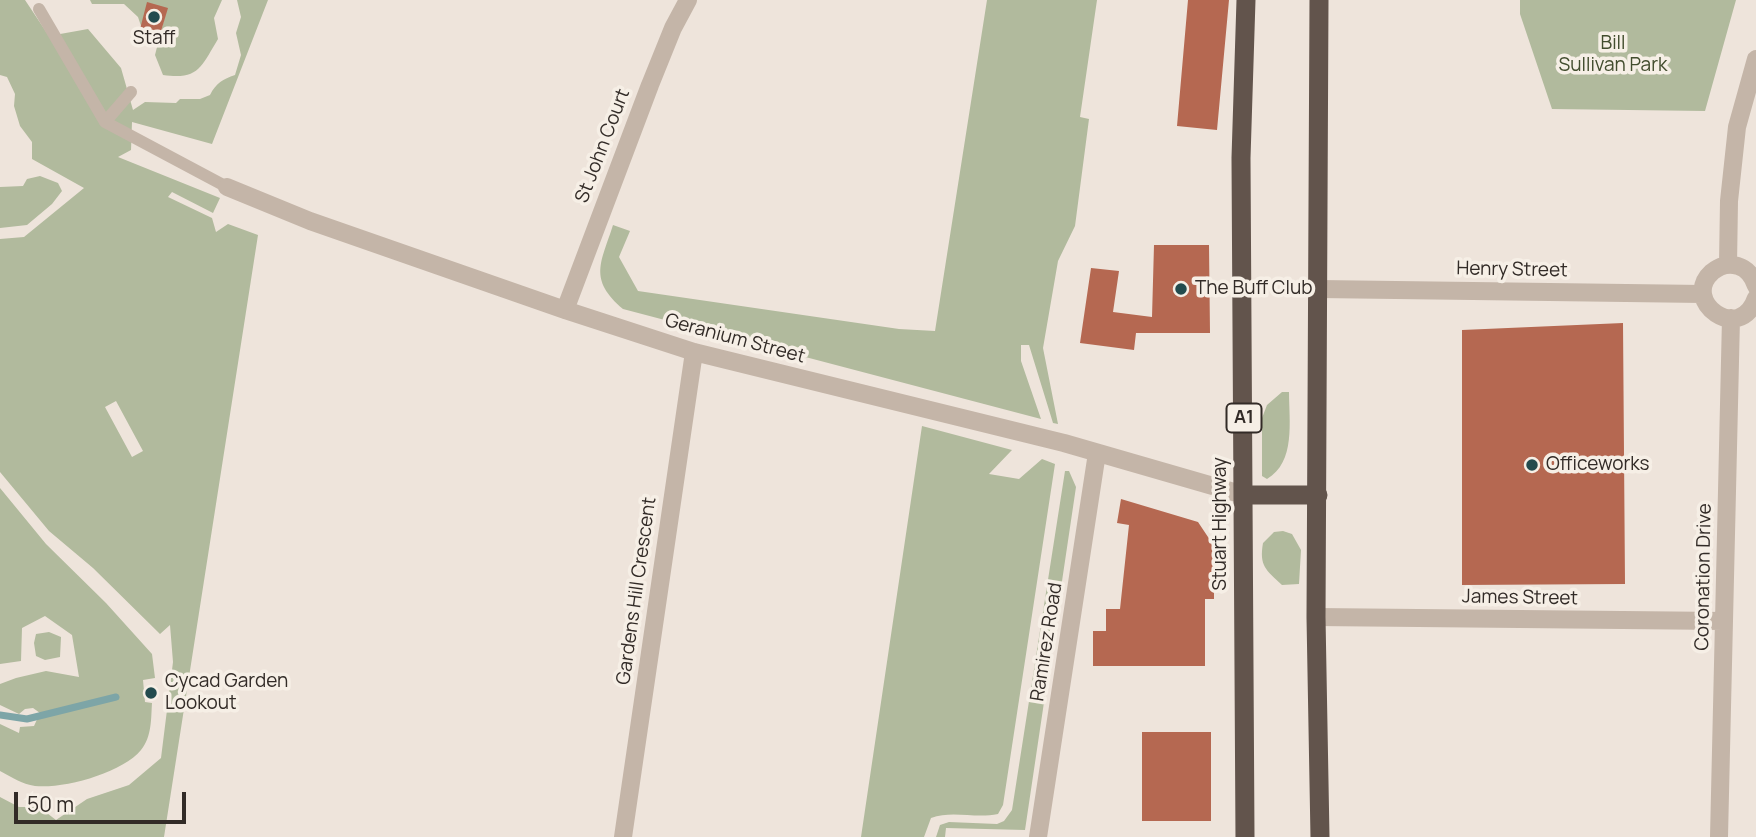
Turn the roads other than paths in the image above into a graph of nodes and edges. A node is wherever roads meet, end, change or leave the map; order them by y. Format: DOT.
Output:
graph roads {
  1 [pos="688,0"];
  2 [pos="1246,0"];
  3 [pos="1320,0"];
  4 [pos="39,9"];
  5 [pos="1756,59"];
  6 [pos="131,93"];
  7 [pos="106,122"];
  8 [pos="227,187"];
  9 [pos="1728,265"];
  10 [pos="1756,286"];
  11 [pos="1320,289"];
  12 [pos="1703,294"];
  13 [pos="1756,298"];
  14 [pos="565,310"];
  15 [pos="1731,318"];
  16 [pos="694,352"];
  17 [pos="1097,453"];
  18 [pos="1244,495"];
  19 [pos="1318,495"];
  20 [pos="1316,617"];
  21 [pos="1724,621"];
  22 [pos="623,837"];
  23 [pos="1038,837"];
  24 [pos="1245,837"];
  25 [pos="1320,837"];
  26 [pos="1720,837"];
  1 -- 14 [label="street, St John Court"];
  2 -- 18 [label="highway, Stuart Highway / A1"];
  3 -- 11 [label="highway"];
  4 -- 7 [label="lane"];
  5 -- 9 [label="street"];
  6 -- 7 [label="lane"];
  7 -- 8 [label="lane"];
  8 -- 14 [label="street, Geranium Street"];
  9 -- 10 [label="street"];
  9 -- 12 [label="street"];
  11 -- 12 [label="street, Henry Street"];
  11 -- 19 [label="highway"];
  12 -- 15 [label="street"];
  13 -- 15 [label="street"];
  14 -- 16 [label="street, Geranium Street"];
  15 -- 21 [label="street, Coronation Drive"];
  16 -- 17 [label="street, Geranium Street"];
  16 -- 22 [label="street, Gardens Hill Crescent"];
  17 -- 18 [label="street, Geranium Street"];
  17 -- 23 [label="street, Ramirez Road"];
  18 -- 19 [label="highway"];
  18 -- 24 [label="highway, Stuart Highway / A1"];
  19 -- 20 [label="highway"];
  20 -- 21 [label="street, James Street"];
  20 -- 25 [label="highway"];
  21 -- 26 [label="street, Coronation Drive"];
}
